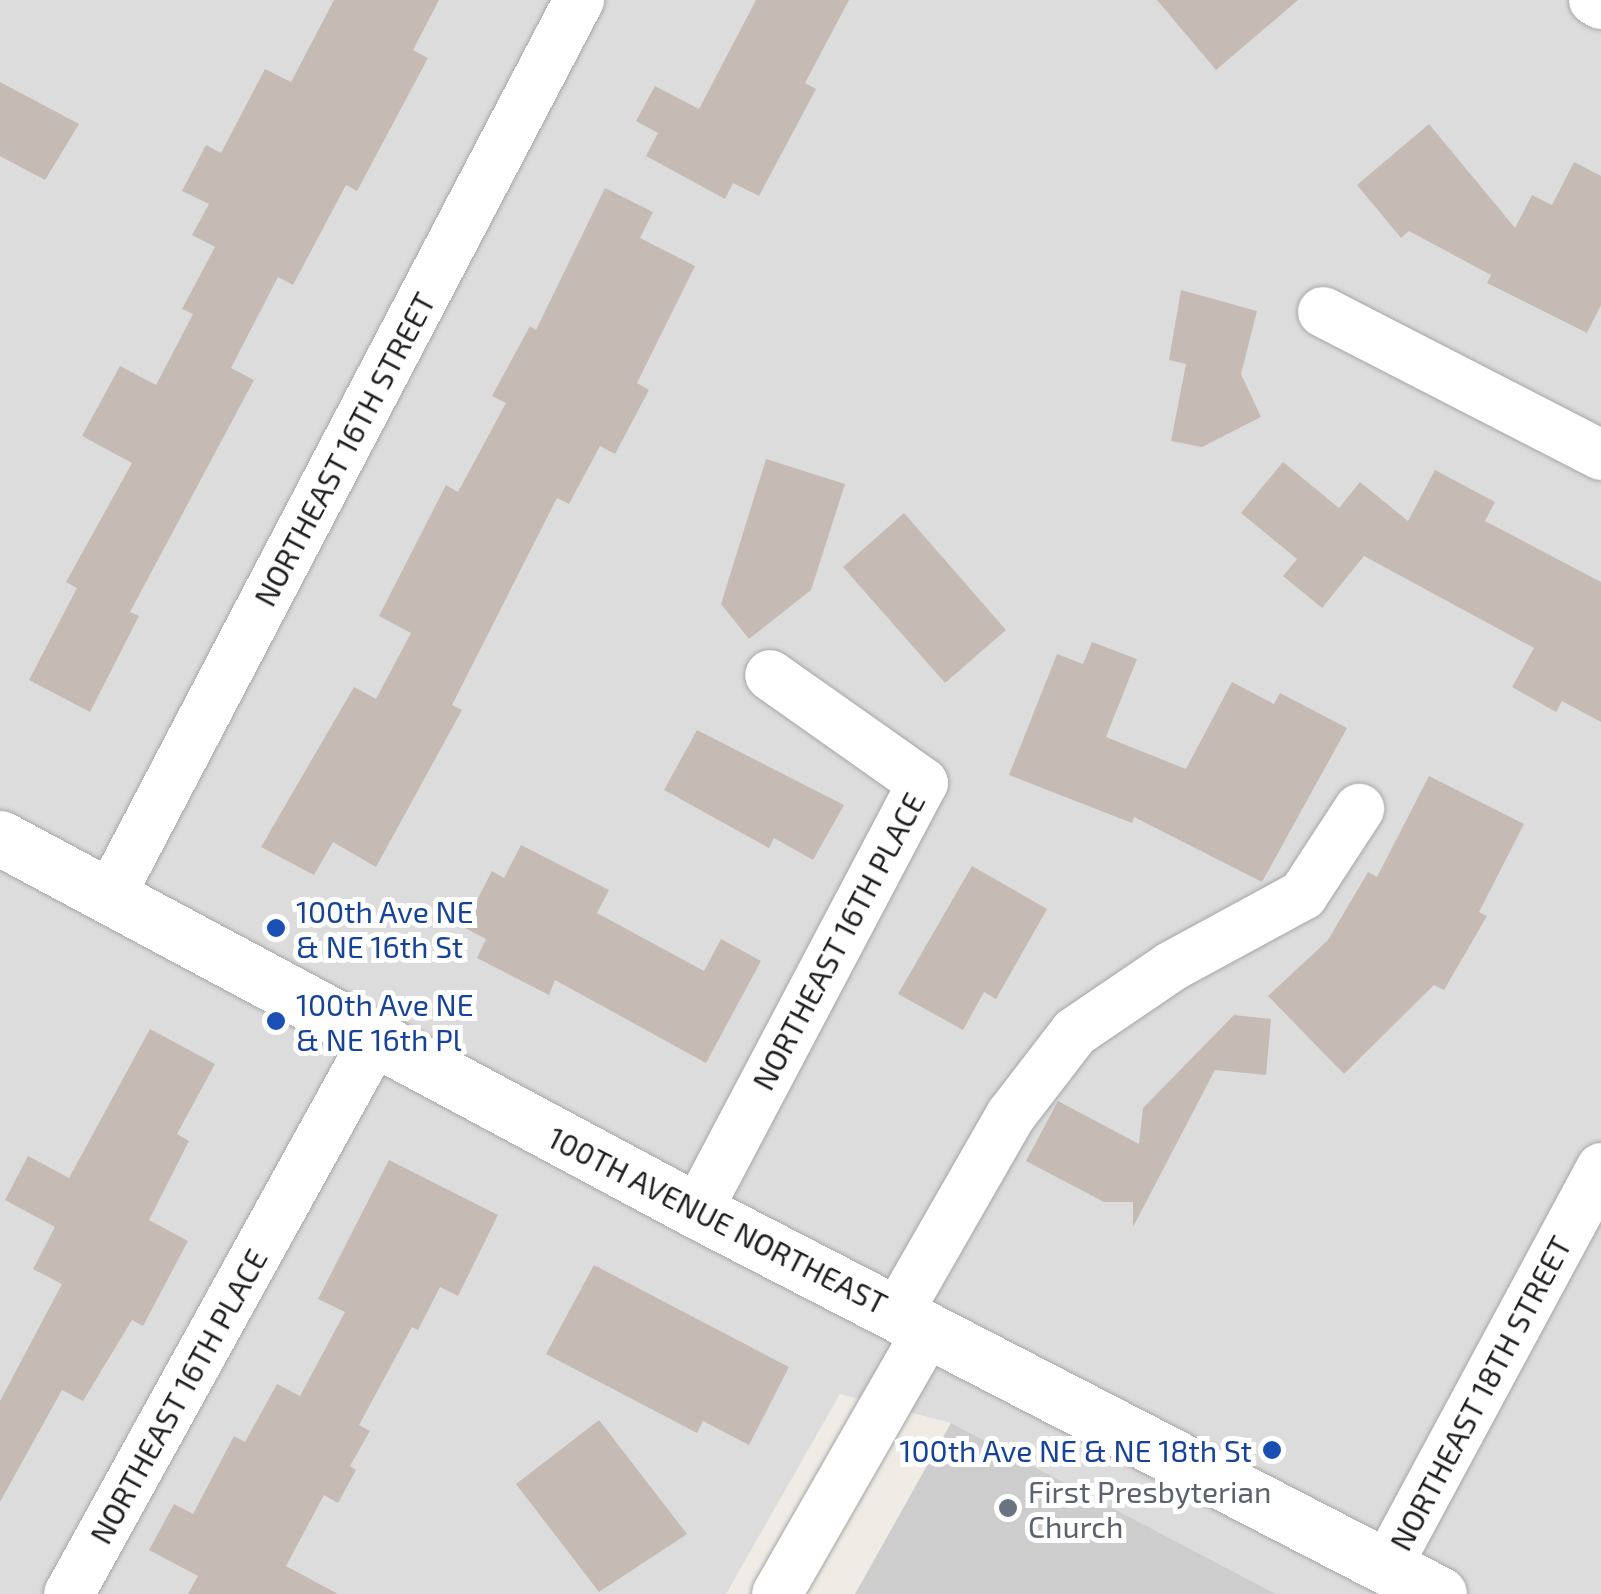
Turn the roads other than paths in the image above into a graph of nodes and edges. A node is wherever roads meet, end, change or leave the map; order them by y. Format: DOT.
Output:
graph roads {
  1 [pos="579,0"];
  2 [pos="1594,0"];
  3 [pos="1601,4"];
  4 [pos="1323,312"];
  5 [pos="1601,455"];
  6 [pos="770,675"];
  7 [pos="1359,809"];
  8 [pos="0,838"];
  9 [pos="109,898"];
  10 [pos="374,1041"];
  11 [pos="1601,1168"];
  12 [pos="696,1211"];
  13 [pos="914,1321"];
  14 [pos="1388,1566"];
  15 [pos="69,1594"];
  16 [pos="777,1594"];
  17 [pos="1439,1594"];
  1 -- 9 [label="street, NORTHEAST 16TH STREET"];
  2 -- 3 [label="street"];
  4 -- 5 [label="street"];
  6 -- 12 [label="street, NORTHEAST 16TH PLACE"];
  7 -- 13 [label="street"];
  8 -- 9 [label="street, 100TH AVENUE NORTHEAST"];
  9 -- 10 [label="street, 100TH AVENUE NORTHEAST"];
  10 -- 12 [label="street, 100TH AVENUE NORTHEAST"];
  10 -- 15 [label="street, NORTHEAST 16TH PLACE"];
  11 -- 14 [label="street, NORTHEAST 18TH STREET"];
  12 -- 13 [label="street, 100TH AVENUE NORTHEAST"];
  13 -- 14 [label="street, 100TH AVENUE NORTHEAST"];
  13 -- 16 [label="street"];
  14 -- 17 [label="street, 100TH AVENUE NORTHEAST"];
}
